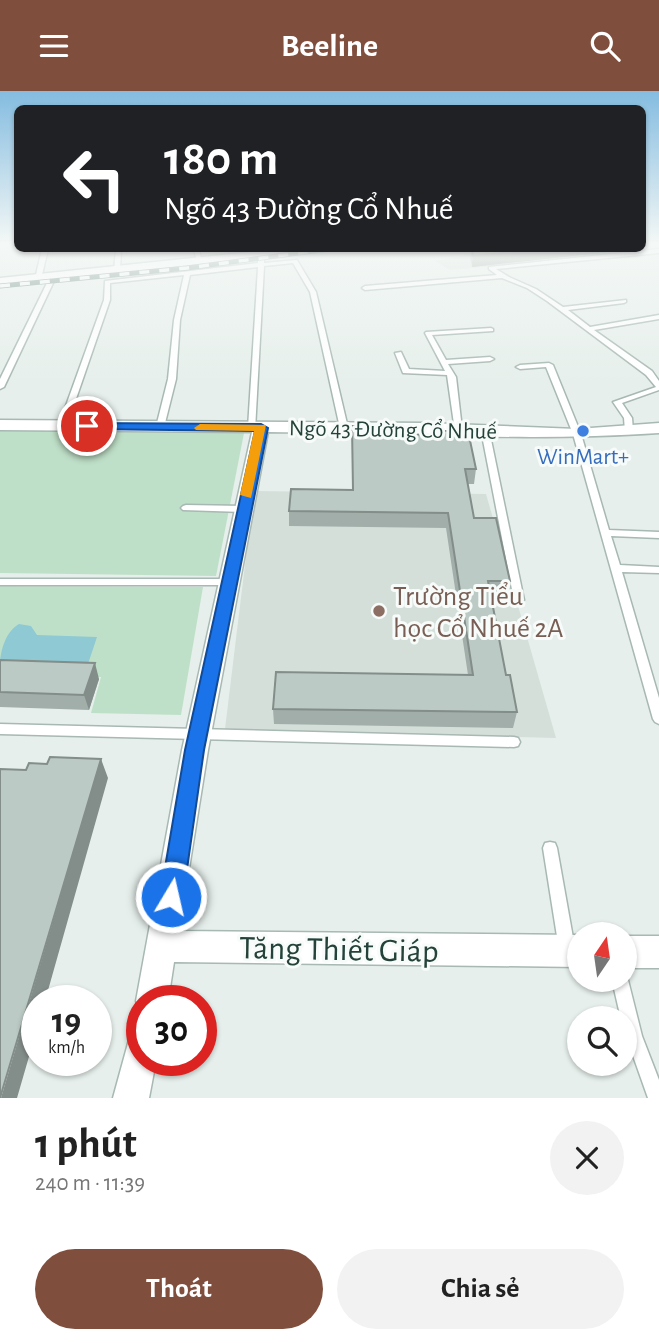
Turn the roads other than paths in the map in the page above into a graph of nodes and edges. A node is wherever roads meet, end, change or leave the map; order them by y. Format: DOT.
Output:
graph roads {
  1 [pos="47,290"];
  2 [pos="107,290"];
  3 [pos="184,290"];
  4 [pos="259,290"];
  5 [pos="312,290"];
  6 [pos="534,290"];
  7 [pos="624,301"];
  8 [pos="562,309"];
  9 [pos="659,317"];
  10 [pos="589,329"];
  11 [pos="491,330"];
  12 [pos="399,353"];
  13 [pos="490,359"];
  14 [pos="444,362"];
  15 [pos="520,367"];
  16 [pos="450,373"];
  17 [pos="0,387"];
  18 [pos="659,387"];
  19 [pos="0,425"];
  20 [pos="63,425"];
  21 [pos="160,427"];
  22 [pos="257,428"];
  23 [pos="344,428"];
  24 [pos="659,428"];
  25 [pos="458,429"];
  26 [pos="485,430"];
  27 [pos="629,431"];
  28 [pos="577,434"];
  29 [pos="186,508"];
  30 [pos="243,509"];
  31 [pos="605,533"];
  32 [pos="659,535"];
  33 [pos="615,568"];
  34 [pos="659,570"];
  35 [pos="0,582"];
  36 [pos="229,582"];
  37 [pos="519,600"];
  38 [pos="659,719"];
  39 [pos="0,729"];
  40 [pos="198,735"];
  41 [pos="514,742"];
  42 [pos="550,848"];
  43 [pos="567,923"];
  44 [pos="163,946"];
  45 [pos="567,950"];
  46 [pos="637,952"];
  47 [pos="659,953"];
  48 [pos="155,985"];
  49 [pos="623,992"];
  50 [pos="136,1076"];
  51 [pos="131,1098"];
  52 [pos="657,1098"];
  1 -- 17 [label="lane"];
  2 -- 20 [label="lane"];
  3 -- 21 [label="lane"];
  4 -- 22 [label="lane"];
  5 -- 23 [label="lane"];
  6 -- 8 [label="lane"];
  7 -- 8 [label="lane"];
  8 -- 10 [label="lane"];
  9 -- 10 [label="lane"];
  10 -- 18 [label="lane"];
  11 -- 14 [label="lane"];
  12 -- 16 [label="lane"];
  13 -- 14 [label="lane"];
  14 -- 16 [label="lane"];
  15 -- 28 [label="lane"];
  16 -- 25 [label="lane"];
  18 -- 27 [label="lane"];
  19 -- 20 [label="street, Ngõ 43 Đường Cổ Nhuế"];
  20 -- 21 [label="street, Ngõ 43 Đường Cổ Nhuế"];
  21 -- 22 [label="street, Ngõ 43 Đường Cổ Nhuế"];
  22 -- 23 [label="street, Ngõ 43 Đường Cổ Nhuế"];
  22 -- 30 [label="street"];
  23 -- 25 [label="street, Ngõ 43 Đường Cổ Nhuế"];
  24 -- 27 [label="street, Ngõ 43 Đường Cổ Nhuế"];
  25 -- 26 [label="street, Ngõ 43 Đường Cổ Nhuế"];
  26 -- 28 [label="street, Ngõ 43 Đường Cổ Nhuế"];
  26 -- 37 [label="lane"];
  27 -- 28 [label="street, Ngõ 43 Đường Cổ Nhuế"];
  28 -- 31 [label="lane"];
  29 -- 30 [label="lane"];
  30 -- 36 [label="street"];
  31 -- 32 [label="lane"];
  31 -- 33 [label="lane"];
  33 -- 34 [label="lane"];
  33 -- 38 [label="lane"];
  35 -- 36 [label="lane"];
  36 -- 40 [label="street"];
  39 -- 40 [label="lane"];
  40 -- 41 [label="lane"];
  40 -- 44 [label="street"];
  42 -- 43 [label="lane"];
  44 -- 45 [label="street, Tăng Thiết Giáp"];
  44 -- 48 [label="street"];
  46 -- 47 [label="street"];
  49 -- 52 [label="lane"];
  50 -- 51 [label="street"];
}
